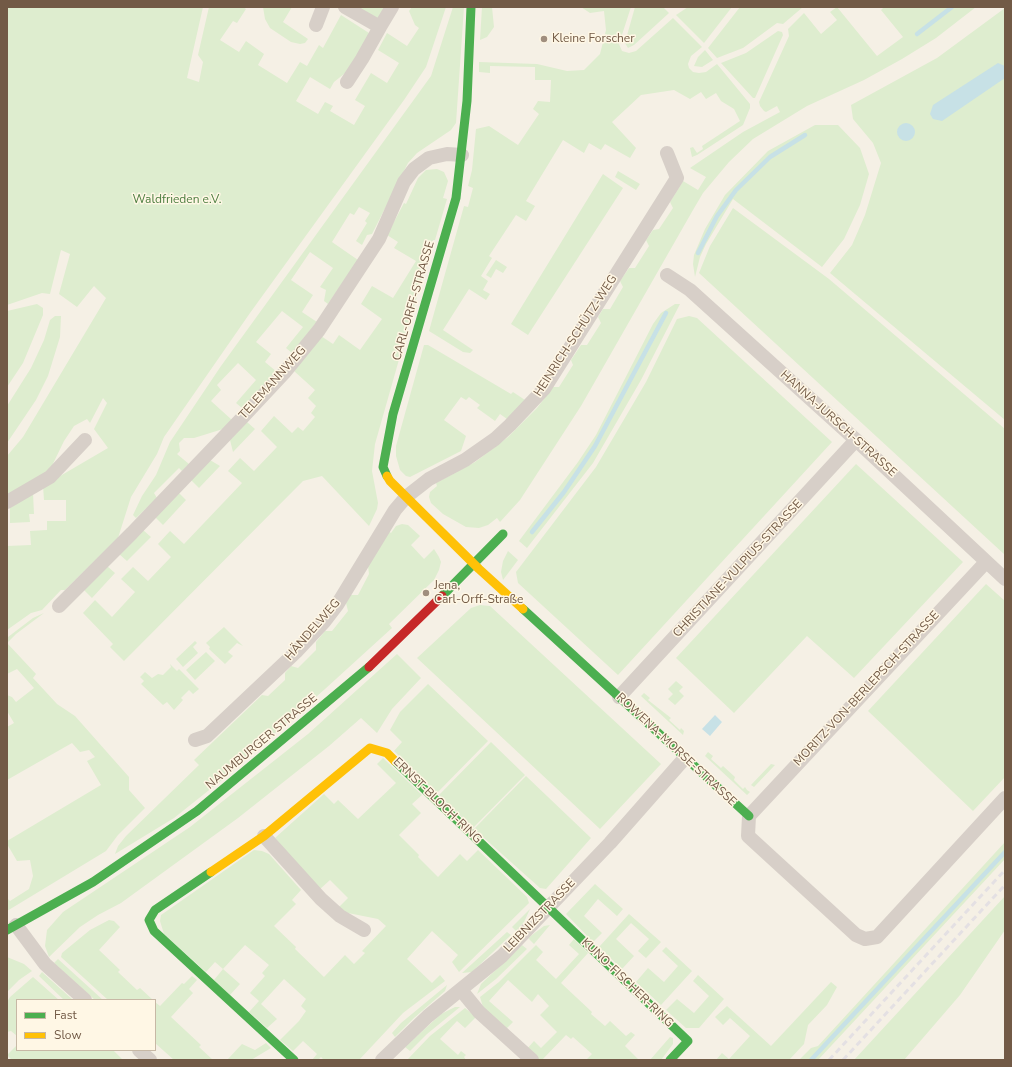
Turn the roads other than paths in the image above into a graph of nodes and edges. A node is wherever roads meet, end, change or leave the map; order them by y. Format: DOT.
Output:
graph roads {
  1 [pos="323,7"];
  2 [pos="345,7"];
  3 [pos="392,7"];
  4 [pos="471,7"];
  5 [pos="316,24"];
  6 [pos="380,27"];
  7 [pos="347,82"];
  8 [pos="667,153"];
  9 [pos="462,156"];
  10 [pos="667,276"];
  11 [pos="85,440"];
  12 [pos="856,440"];
  13 [pos="406,497"];
  14 [pos="7,502"];
  15 [pos="503,534"];
  16 [pos="986,562"];
  17 [pos="474,565"];
  18 [pos="1005,579"];
  19 [pos="58,606"];
  20 [pos="619,697"];
  21 [pos="195,740"];
  22 [pos="684,759"];
  23 [pos="1005,798"];
  24 [pos="748,816"];
  25 [pos="264,836"];
  26 [pos="548,907"];
  27 [pos="12,928"];
  28 [pos="364,930"];
  29 [pos="461,990"];
  30 [pos="84,999"];
  31 [pos="140,1051"];
  32 [pos="150,1060"];
  33 [pos="294,1060"];
  34 [pos="382,1060"];
  35 [pos="532,1060"];
  36 [pos="670,1060"];
  1 -- 5 [label="street"];
  2 -- 6 [label="street"];
  3 -- 6 [label="street"];
  4 -- 9 [label="street, CARL-ORFF-STRASSE"];
  6 -- 7 [label="street"];
  8 -- 13 [label="street, HEINRICH-SCHÜTZ-WEG"];
  9 -- 13 [label="street, CARL-ORFF-STRASSE"];
  9 -- 19 [label="street, TELEMANNWEG"];
  10 -- 12 [label="street, HANNA-JURSCH-STRASSE"];
  11 -- 14 [label="street"];
  12 -- 16 [label="street, HANNA-JURSCH-STRASSE"];
  12 -- 20 [label="street, CHRISTIANE-VULPIUS-STRASSE"];
  13 -- 17 [label="street, CARL-ORFF-STRASSE"];
  13 -- 21 [label="street, HÄNDELWEG"];
  15 -- 17 [label="street, NAUMBURGER STRASSE"];
  16 -- 18 [label="street, HANNA-JURSCH-STRASSE"];
  16 -- 24 [label="street, MORITZ-VON-BERLEPSCH-STRASSE"];
  17 -- 20 [label="street, ROWENA-MORSE-STRASSE"];
  17 -- 27 [label="street, NAUMBURGER STRASSE"];
  20 -- 22 [label="street, ROWENA-MORSE-STRASSE"];
  22 -- 24 [label="street, ROWENA-MORSE-STRASSE"];
  22 -- 26 [label="street, LEIBNIZSTRASSE"];
  23 -- 24 [label="street"];
  25 -- 26 [label="street, ERNST-BLOCH-RING"];
  25 -- 28 [label="street"];
  25 -- 33 [label="street, ERNST-BLOCH-RING"];
  26 -- 29 [label="street, LEIBNIZSTRASSE"];
  26 -- 36 [label="street, KUNO-FISCHER-RING"];
  27 -- 30 [label="street"];
  29 -- 34 [label="street, LEIBNIZSTRASSE"];
  29 -- 35 [label="street"];
  31 -- 32 [label="street"];
}
